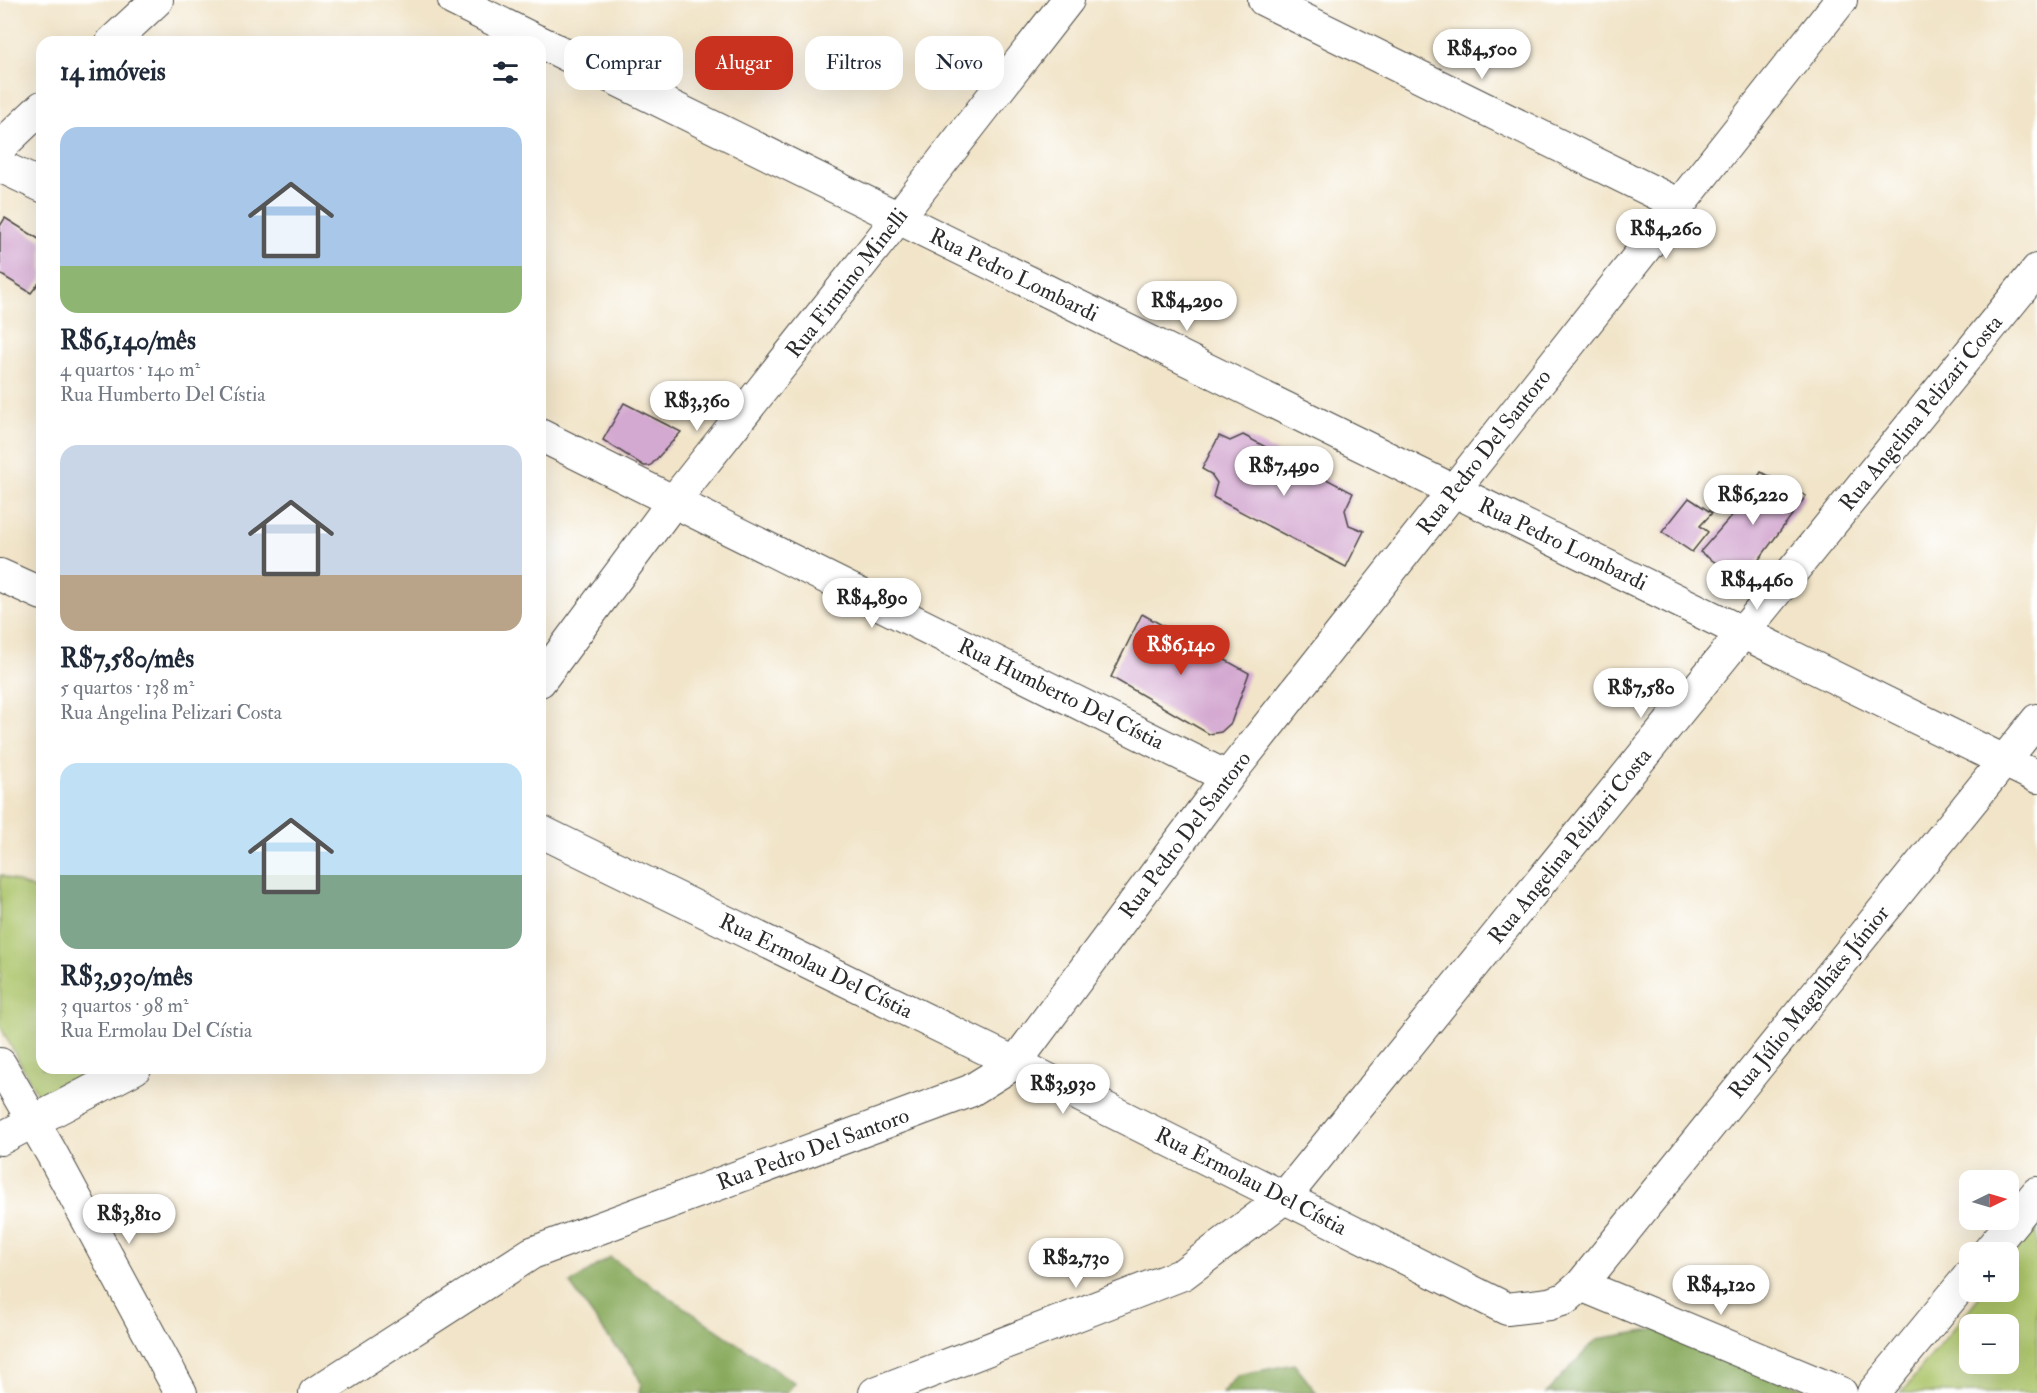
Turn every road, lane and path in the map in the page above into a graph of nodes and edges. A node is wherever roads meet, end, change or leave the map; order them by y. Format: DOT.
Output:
graph roads {
  1 [pos="157,0"];
  2 [pos="454,0"];
  3 [pos="1068,0"];
  4 [pos="1264,0"];
  5 [pos="1841,0"];
  6 [pos="118,36"];
  7 [pos="528,36"];
  8 [pos="546,45"];
  9 [pos="36,113"];
  10 [pos="0,147"];
  11 [pos="0,166"];
  12 [pos="36,183"];
  13 [pos="1678,204"];
  14 [pos="898,218"];
  15 [pos="2037,270"];
  16 [pos="546,438"];
  17 [pos="1454,490"];
  18 [pos="673,502"];
  19 [pos="0,574"];
  20 [pos="36,591"];
  21 [pos="1744,632"];
  22 [pos="546,673"];
  23 [pos="2037,720"];
  24 [pos="2004,760"];
  25 [pos="1227,777"];
  26 [pos="2037,777"];
  27 [pos="546,834"];
  28 [pos="1016,1063"];
  29 [pos="0,1064"];
  30 [pos="123,1074"];
  31 [pos="33,1120"];
  32 [pos="0,1139"];
  33 [pos="2037,1192"];
  34 [pos="1284,1198"];
  35 [pos="1996,1242"];
  36 [pos="1581,1284"];
  37 [pos="1959,1288"];
  38 [pos="182,1393"];
  39 [pos="315,1393"];
  40 [pos="875,1393"];
  41 [pos="1841,1393"];
  42 [pos="1873,1393"];
  1 -- 6 [label="street"];
  2 -- 7 [label="street, Rua Pedro Lombardi"];
  3 -- 14 [label="street, Rua Firmino Minelli"];
  4 -- 13 [label="street"];
  5 -- 13 [label="street, Rua Pedro Del Santoro"];
  8 -- 14 [label="street, Rua Pedro Lombardi"];
  9 -- 10 [label="street"];
  11 -- 12 [label="street"];
  13 -- 17 [label="street, Rua Pedro Del Santoro"];
  14 -- 17 [label="street, Rua Pedro Lombardi"];
  14 -- 18 [label="street, Rua Firmino Minelli"];
  15 -- 21 [label="street, Rua Angelina Pelizari Costa"];
  16 -- 18 [label="street, Rua Humberto Del Cístia"];
  17 -- 21 [label="street, Rua Pedro Lombardi"];
  17 -- 25 [label="street, Rua Pedro Del Santoro"];
  18 -- 22 [label="street, Rua Firmino Minelli"];
  18 -- 25 [label="street, Rua Humberto Del Cístia"];
  19 -- 20 [label="street"];
  21 -- 24 [label="street, Rua Pedro Lombardi"];
  21 -- 34 [label="street, Rua Angelina Pelizari Costa"];
  23 -- 24 [label="street, Rua Júlio Magalhães Júnior"];
  24 -- 26 [label="street, Rua Pedro Lombardi"];
  24 -- 36 [label="street, Rua Júlio Magalhães Júnior"];
  25 -- 28 [label="street, Rua Pedro Del Santoro"];
  27 -- 28 [label="street, Rua Ermolau Del Cístia"];
  28 -- 34 [label="street, Rua Ermolau Del Cístia"];
  28 -- 39 [label="street, Rua Pedro Del Santoro"];
  29 -- 31 [label="street"];
  30 -- 31 [label="street"];
  31 -- 32 [label="street"];
  31 -- 38 [label="street"];
  33 -- 35 [label="street"];
  34 -- 36 [label="street, Rua Ermolau Del Cístia"];
  34 -- 40 [label="street, Rua Angelina Pelizari Costa"];
  36 -- 41 [label="street"];
  37 -- 42 [label="street"];
}
